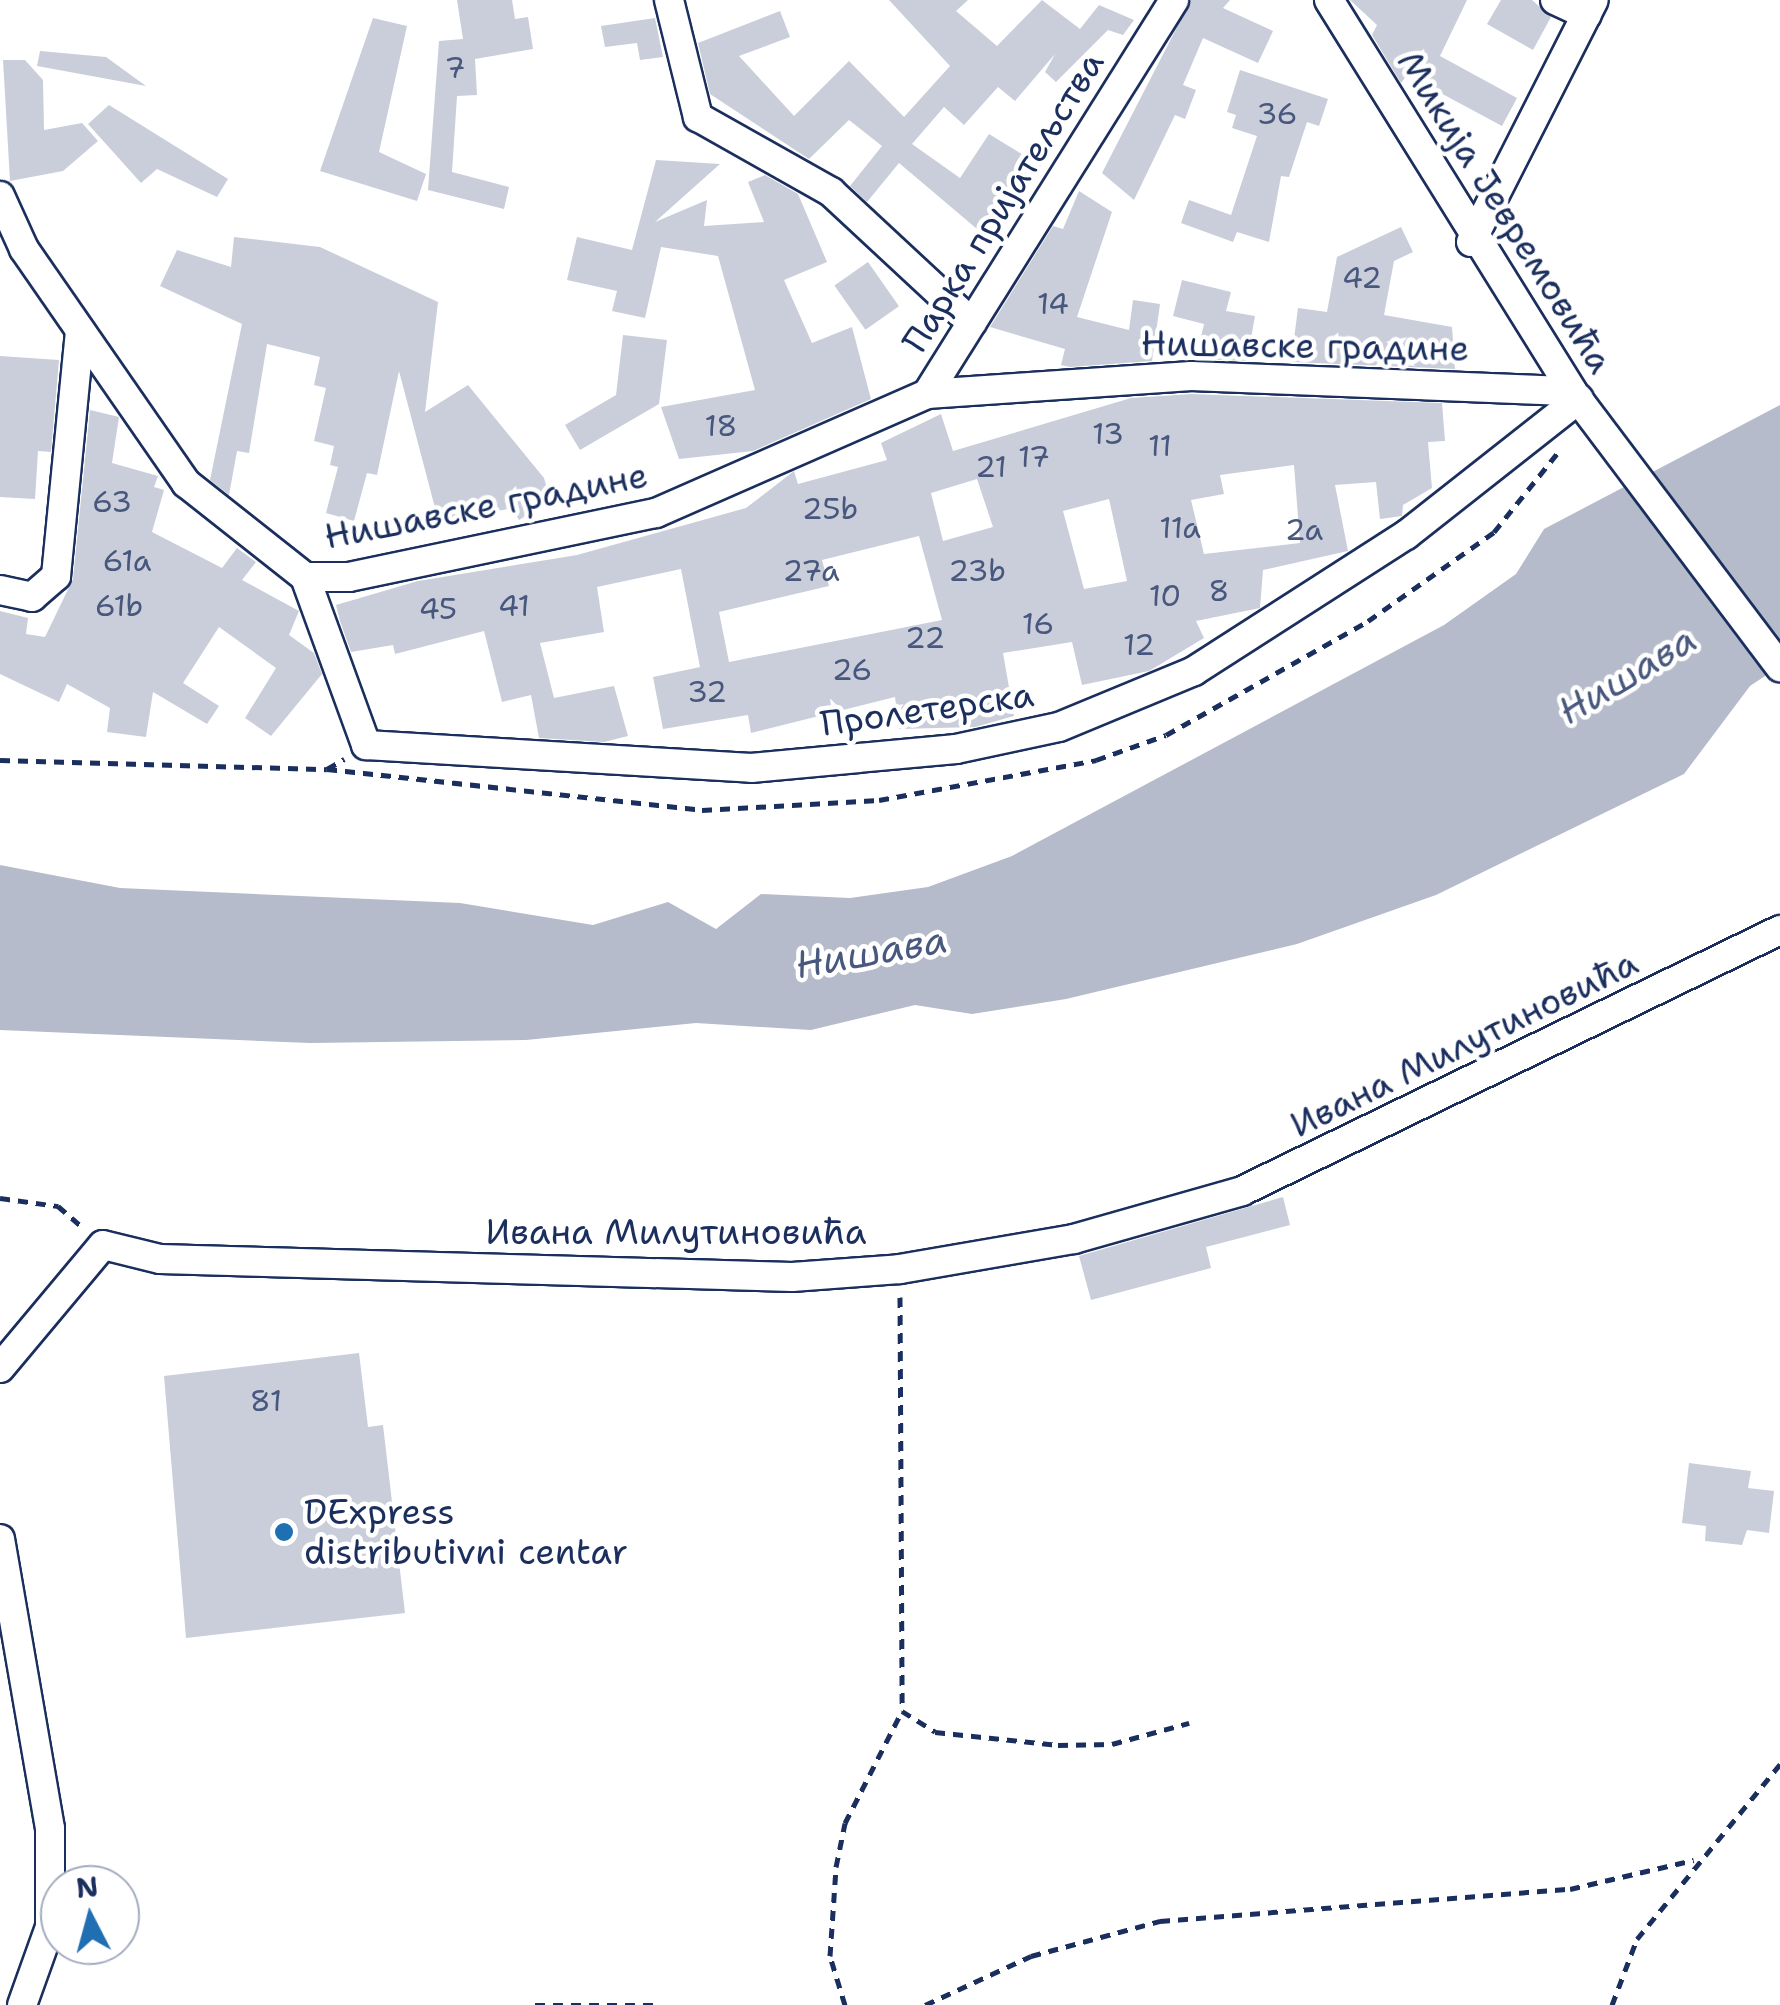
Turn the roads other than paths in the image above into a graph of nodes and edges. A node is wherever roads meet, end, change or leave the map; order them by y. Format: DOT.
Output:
graph roads {
  1 [pos="669,0"];
  2 [pos="1174,0"];
  3 [pos="1328,0"];
  4 [pos="1555,0"];
  5 [pos="1591,8"];
  6 [pos="0,196"];
  7 [pos="1472,242"];
  8 [pos="972,323"];
  9 [pos="80,333"];
  10 [pos="927,394"];
  11 [pos="1575,395"];
  12 [pos="305,577"];
  13 [pos="0,590"];
  14 [pos="1780,667"];
  15 [pos="1780,930"];
  16 [pos="0,1368"];
  17 [pos="0,1540"];
  18 [pos="22,2005"];
  1 -- 8 [label="street"];
  2 -- 8 [label="street, Парка пријатељства"];
  3 -- 7 [label="street, Микија Јевремовића"];
  4 -- 5 [label="street"];
  5 -- 7 [label="street"];
  6 -- 9 [label="street, Нишавске градине"];
  7 -- 11 [label="street, Микија Јевремовића"];
  8 -- 10 [label="street, Парка пријатељства"];
  9 -- 12 [label="street, Нишавске градине"];
  9 -- 13 [label="street"];
  10 -- 11 [label="street, Нишавске градине"];
  10 -- 12 [label="street, Нишавске градине"];
  11 -- 12 [label="street, Пролетерска"];
  11 -- 14 [label="street, Микија Јевремовића"];
  15 -- 16 [label="street, Ивана Милутиновића"];
  17 -- 18 [label="street"];
}
